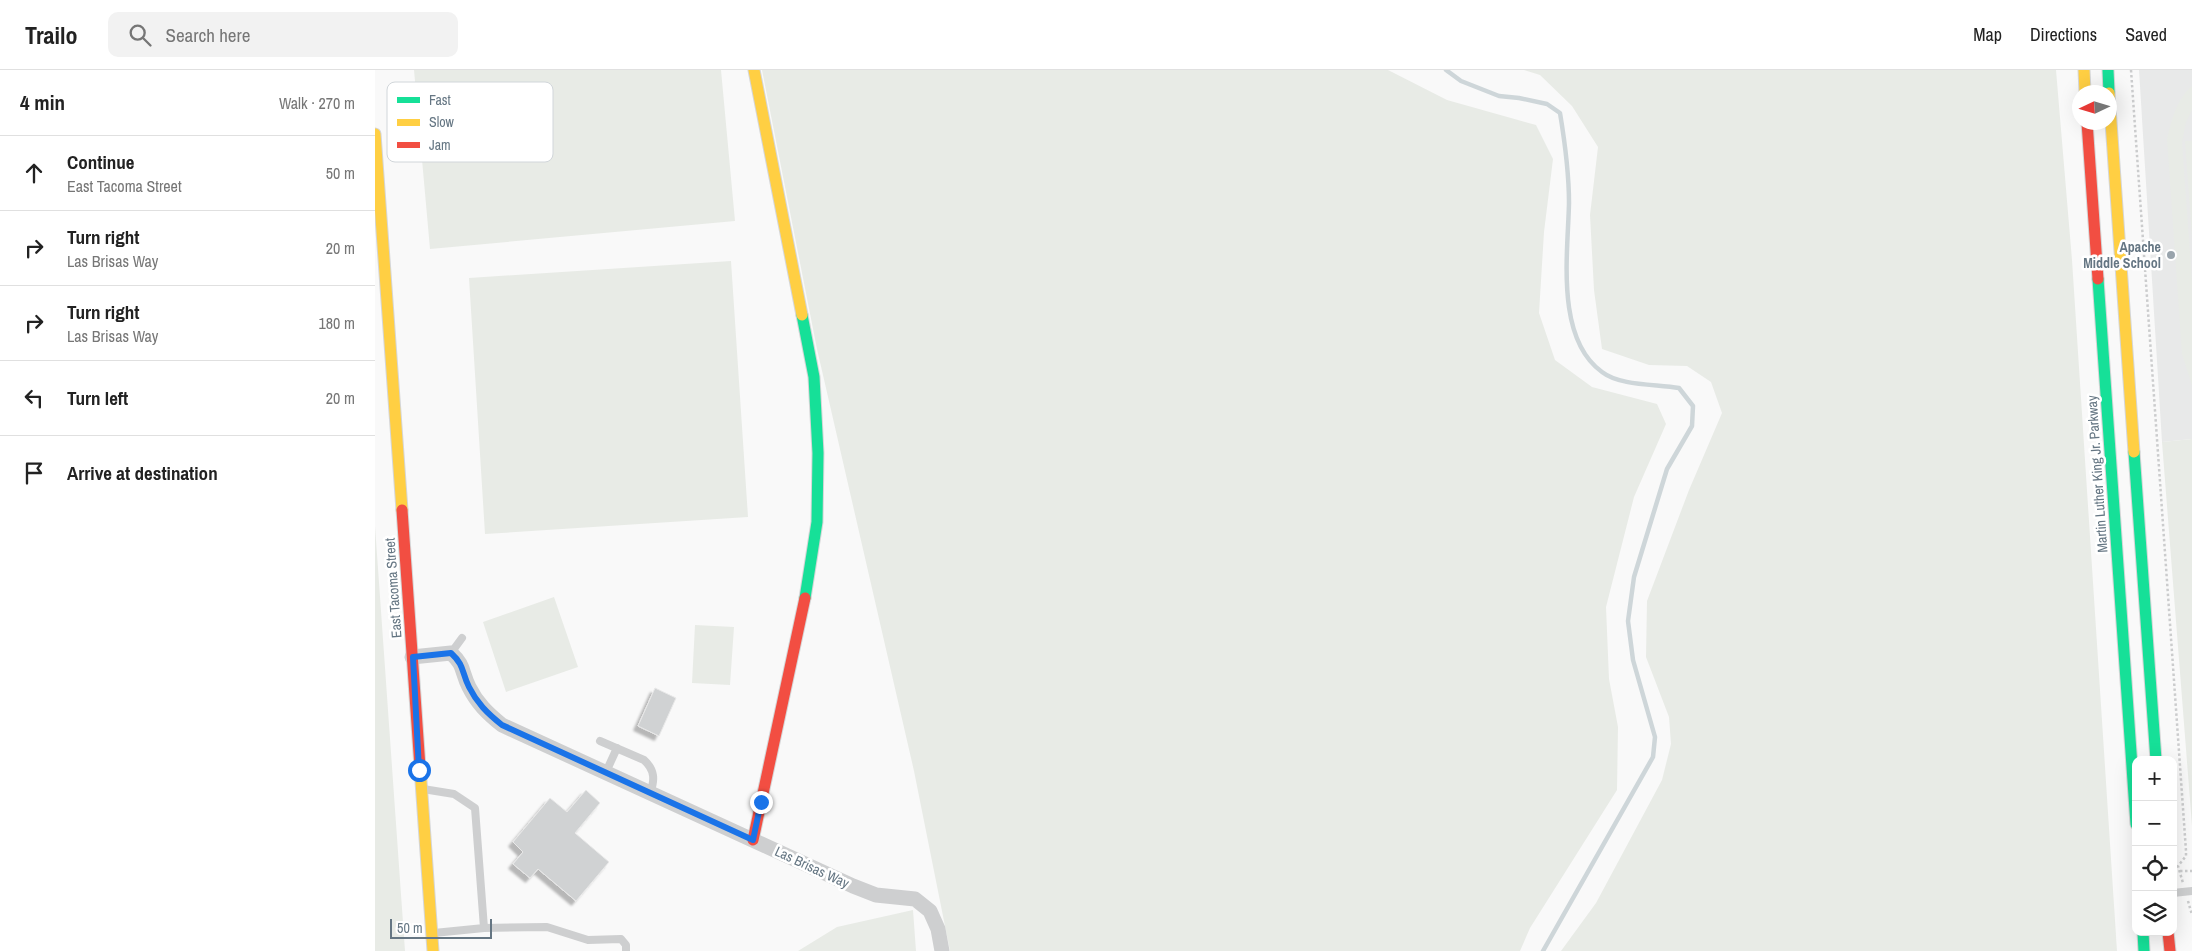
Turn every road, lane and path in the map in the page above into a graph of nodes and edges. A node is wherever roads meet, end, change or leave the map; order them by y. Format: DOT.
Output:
graph roads {
  1 [pos="754,70"];
  2 [pos="2084,70"];
  3 [pos="2108,70"];
  4 [pos="2131,70"];
  5 [pos="2085,85"];
  6 [pos="2109,85"];
  7 [pos="2088,130"];
  8 [pos="2112,130"];
  9 [pos="375,134"];
  10 [pos="461,638"];
  11 [pos="451,653"];
  12 [pos="413,657"];
  13 [pos="600,741"];
  14 [pos="617,748"];
  15 [pos="2156,756"];
  16 [pos="606,772"];
  17 [pos="421,788"];
  18 [pos="650,793"];
  19 [pos="2134,801"];
  20 [pos="753,840"];
  21 [pos="2178,866"];
  22 [pos="2180,871"];
  23 [pos="2192,871"];
  24 [pos="2192,891"];
  25 [pos="2177,893"];
  26 [pos="484,928"];
  27 [pos="431,933"];
  28 [pos="2143,936"];
  29 [pos="2168,936"];
  30 [pos="433,951"];
  31 [pos="626,951"];
  32 [pos="942,951"];
  33 [pos="2145,951"];
  34 [pos="2170,951"];
  1 -- 20 [label="street"];
  2 -- 5 [label="street"];
  3 -- 6 [label="street"];
  4 -- 21 [label="path"];
  7 -- 19 [label="street, Martin Luther King Jr. Parkway"];
  8 -- 15 [label="street"];
  9 -- 12 [label="street, East Tacoma Street"];
  10 -- 11 [label="lane"];
  11 -- 12 [label="street"];
  11 -- 16 [label="street, Las Brisas Way"];
  12 -- 17 [label="street, East Tacoma Street"];
  13 -- 14 [label="lane"];
  14 -- 16 [label="lane"];
  14 -- 18 [label="lane"];
  16 -- 18 [label="street, Las Brisas Way"];
  17 -- 26 [label="lane"];
  17 -- 27 [label="street, East Tacoma Street"];
  18 -- 20 [label="street, Las Brisas Way"];
  20 -- 32 [label="street, Las Brisas Way"];
  22 -- 23 [label="path"];
  24 -- 25 [label="lane"];
  26 -- 27 [label="lane"];
  26 -- 31 [label="lane"];
  27 -- 30 [label="street, East Tacoma Street"];
  28 -- 33 [label="street"];
  29 -- 34 [label="street"];
}
